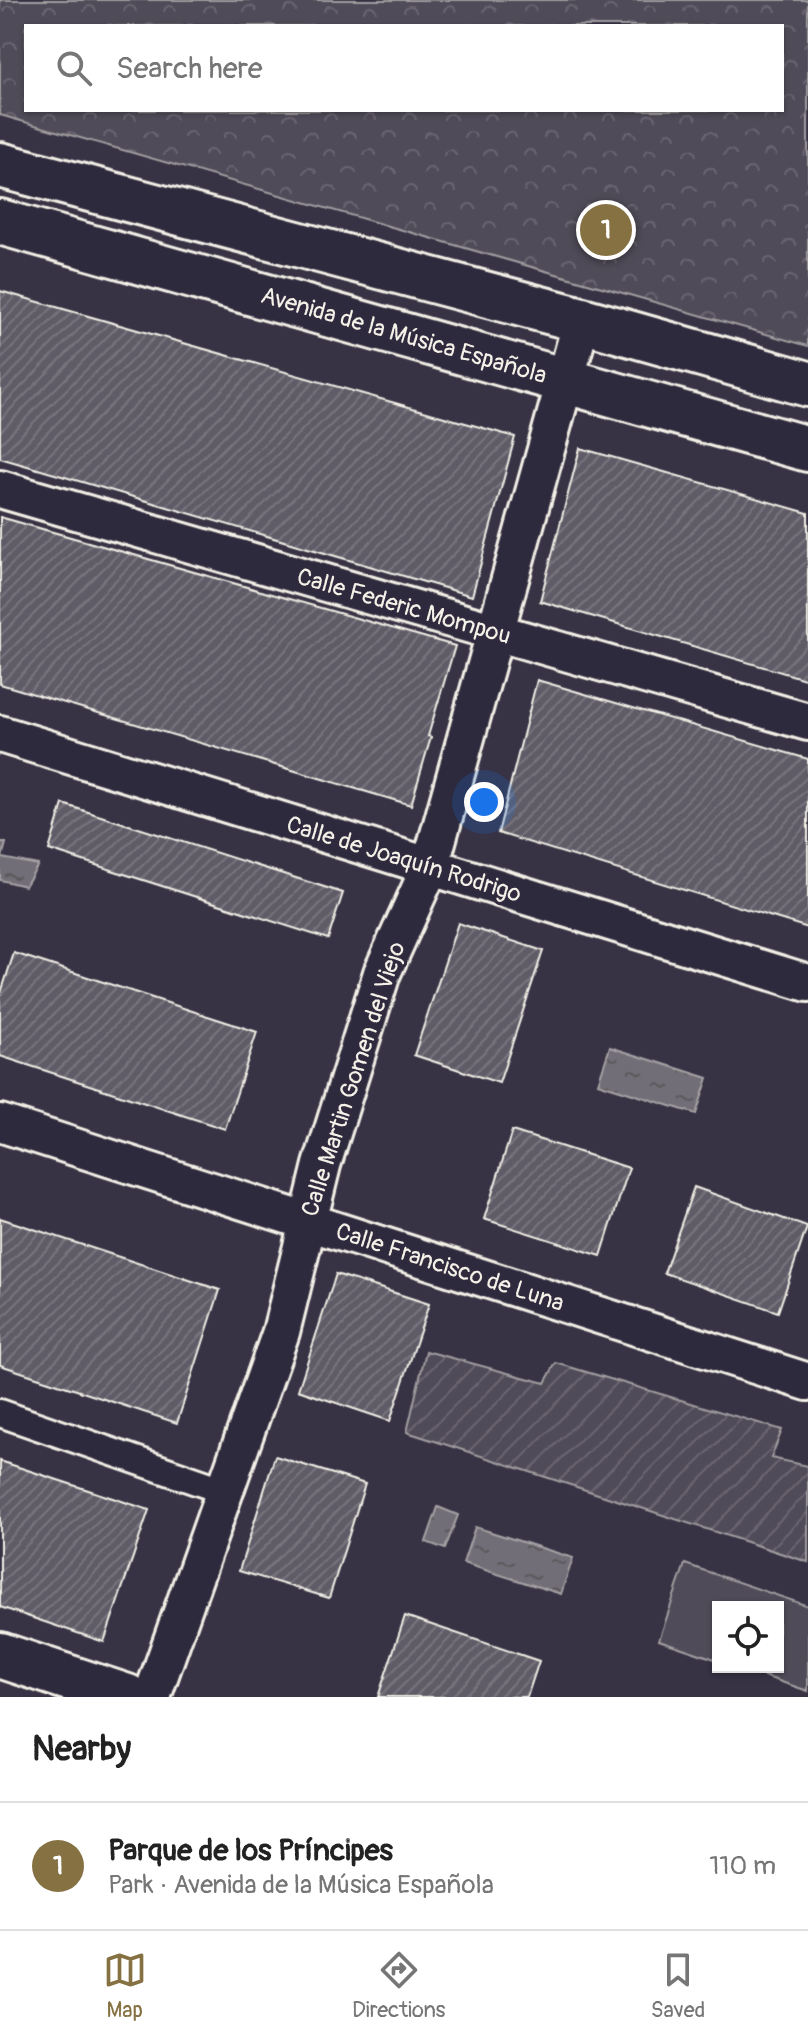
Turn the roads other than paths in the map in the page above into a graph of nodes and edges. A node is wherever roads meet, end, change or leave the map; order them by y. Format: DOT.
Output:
graph roads {
  1 [pos="0,165"];
  2 [pos="0,222"];
  3 [pos="582,320"];
  4 [pos="564,380"];
  5 [pos="808,384"];
  6 [pos="808,449"];
  7 [pos="0,489"];
  8 [pos="496,633"];
  9 [pos="808,722"];
  10 [pos="0,734"];
  11 [pos="430,867"];
  12 [pos="808,983"];
  13 [pos="0,1123"];
  14 [pos="307,1221"];
  15 [pos="808,1382"];
  16 [pos="0,1413"];
  17 [pos="225,1491"];
  18 [pos="0,1655"];
  19 [pos="127,1697"];
  20 [pos="152,1697"];
  1 -- 3 [label="street"];
  2 -- 4 [label="street, Avenida de la Música Española"];
  3 -- 4 [label="street, Calle Martin Gomen del Viejo"];
  3 -- 5 [label="street"];
  4 -- 6 [label="street, Avenida de la Música Española"];
  4 -- 8 [label="street, Calle Martin Gomen del Viejo"];
  7 -- 8 [label="street, Calle Federic Mompou"];
  8 -- 9 [label="street, Calle Federic Mompou"];
  8 -- 11 [label="street, Calle Martin Gomen del Viejo"];
  10 -- 11 [label="street, Calle de Joaquín Rodrigo"];
  11 -- 12 [label="street, Calle de Joaquín Rodrigo"];
  11 -- 14 [label="street, Calle Martin Gomen del Viejo"];
  13 -- 14 [label="street, Calle Francisco de Luna"];
  14 -- 15 [label="street, Calle Francisco de Luna"];
  14 -- 17 [label="street, Calle Martin Gomen del Viejo"];
  16 -- 17 [label="street"];
  17 -- 20 [label="street, Calle Martin Gomen del Viejo"];
  18 -- 19 [label="street"];
}
